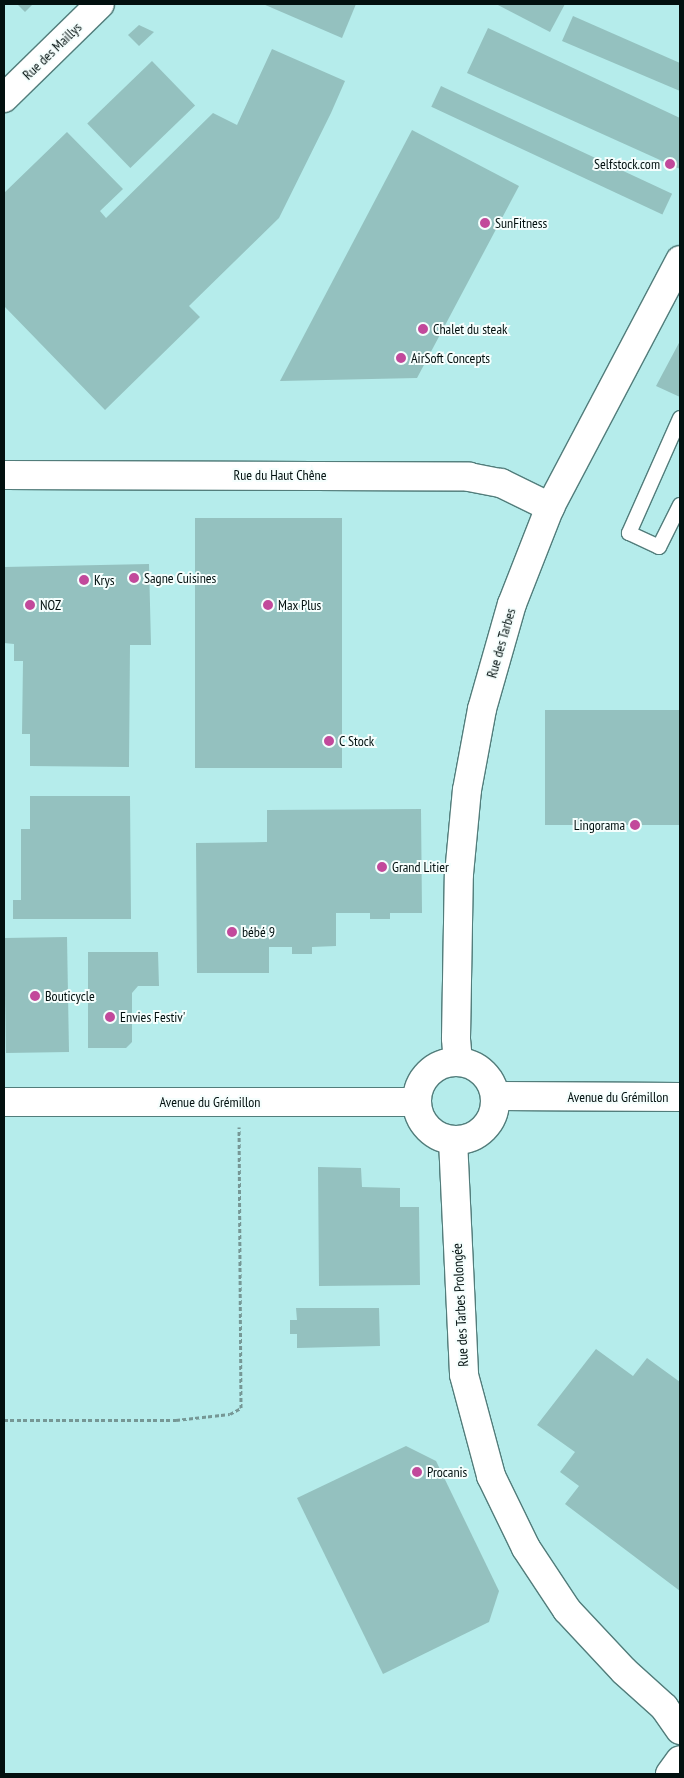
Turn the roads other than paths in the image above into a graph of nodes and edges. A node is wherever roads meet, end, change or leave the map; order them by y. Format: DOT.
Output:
graph roads {
  1 [pos="100,4"];
  2 [pos="4,98"];
  3 [pos="680,260"];
  4 [pos="680,418"];
  5 [pos="4,475"];
  6 [pos="680,505"];
  7 [pos="550,507"];
  8 [pos="458,1062"];
  9 [pos="495,1096"];
  10 [pos="680,1097"];
  11 [pos="4,1102"];
  12 [pos="417,1102"];
  13 [pos="453,1140"];
  14 [pos="680,1730"];
  15 [pos="680,1760"];
  16 [pos="670,1774"];
  1 -- 2 [label="street, Rue des Maillys"];
  3 -- 7 [label="street, Rue des Tarbes"];
  4 -- 6 [label="lane"];
  5 -- 7 [label="street, Rue du Haut Chêne"];
  7 -- 8 [label="street, Rue des Tarbes"];
  8 -- 9 [label="street"];
  8 -- 12 [label="street"];
  9 -- 10 [label="street, Avenue du Grémillon"];
  9 -- 13 [label="street"];
  11 -- 12 [label="street, Avenue du Grémillon"];
  12 -- 13 [label="street"];
  13 -- 14 [label="street, Rue des Tarbes Prolongée"];
  15 -- 16 [label="street"];
}
